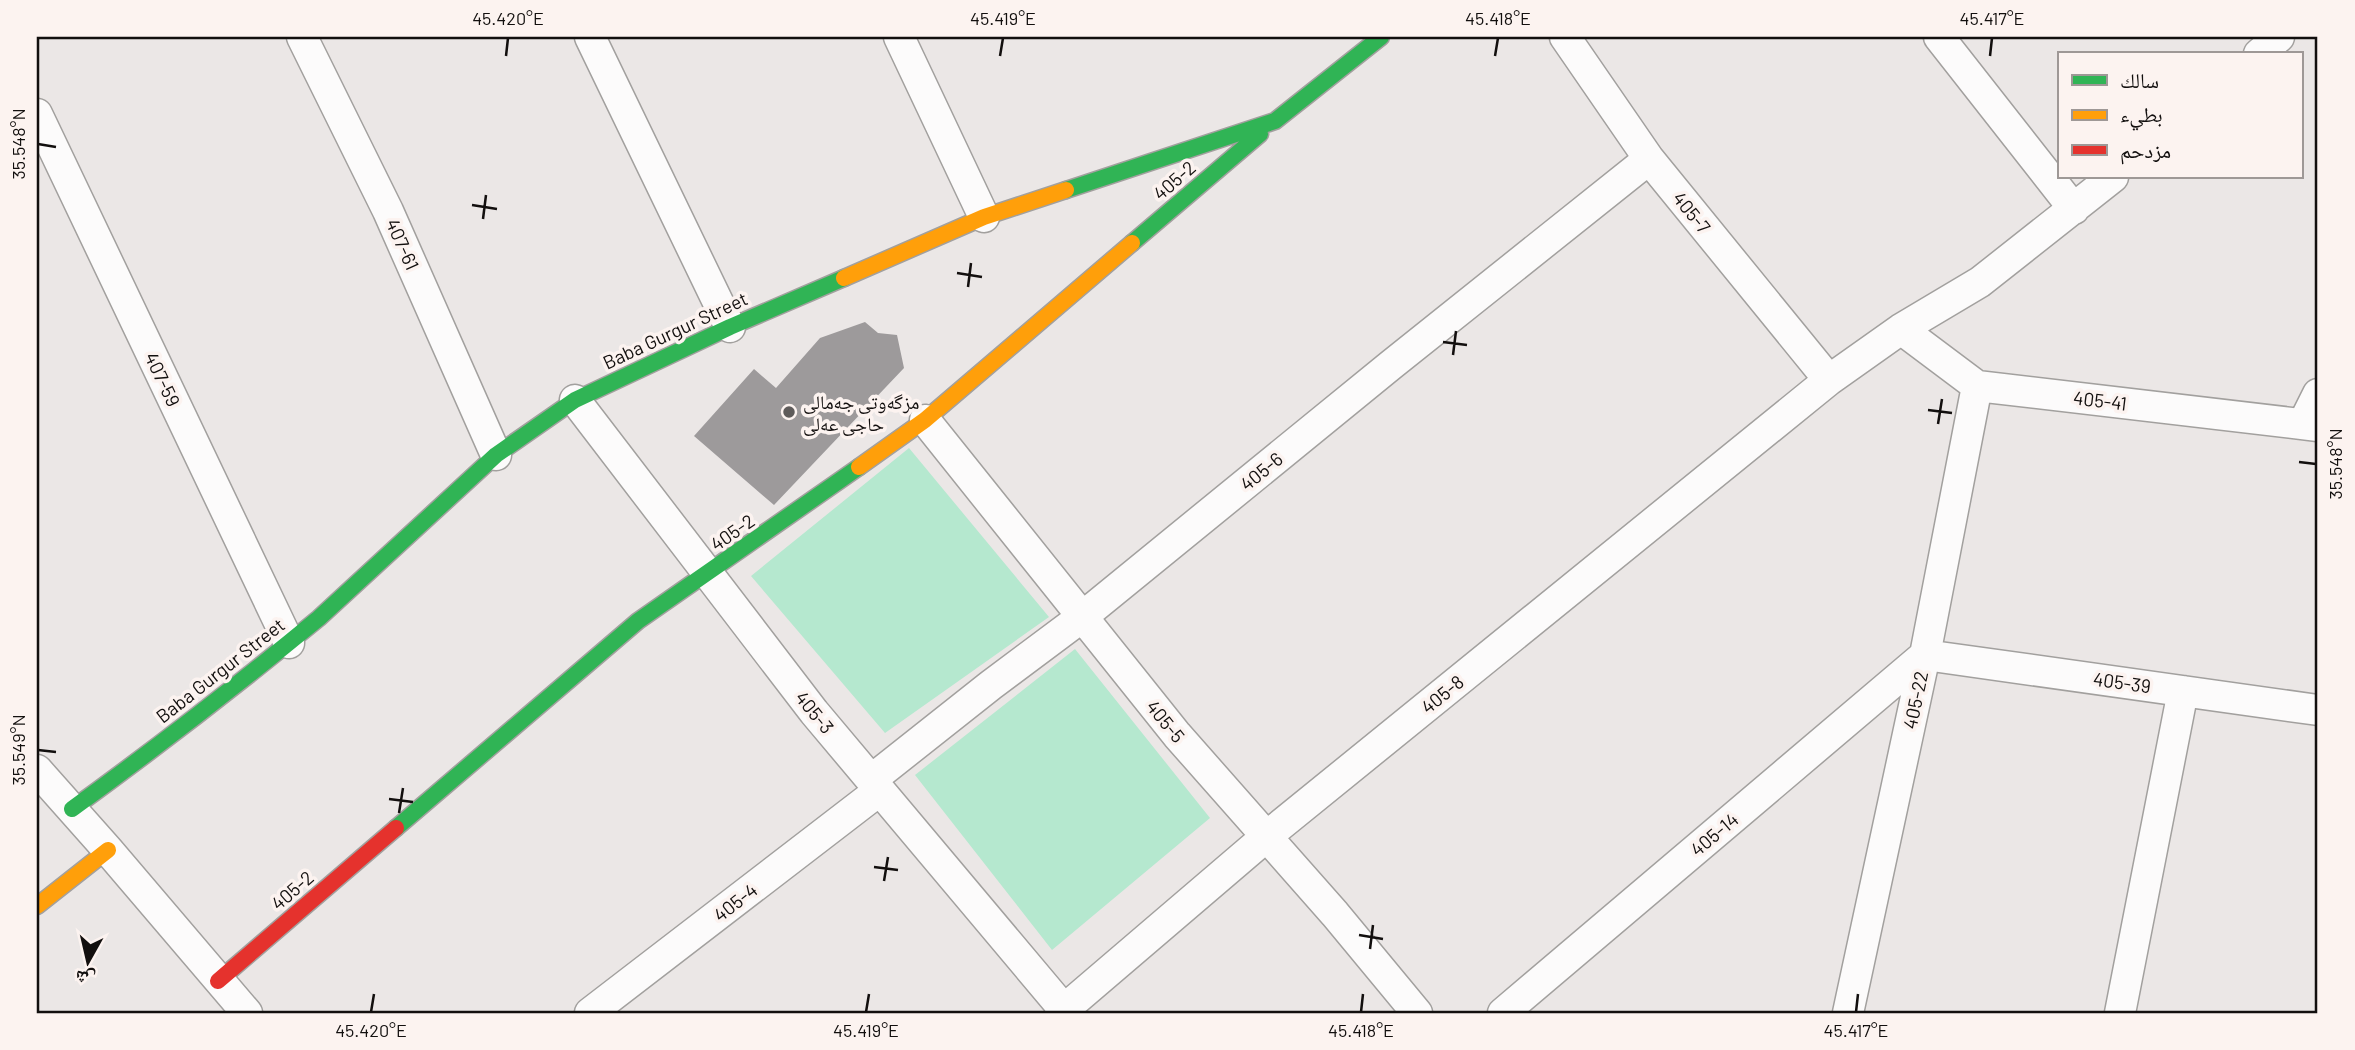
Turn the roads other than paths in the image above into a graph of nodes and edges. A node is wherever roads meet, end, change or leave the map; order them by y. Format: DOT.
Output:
graph roads {
  1 [pos="302,37"];
  2 [pos="590,37"];
  3 [pos="898,37"];
  4 [pos="1381,37"];
  5 [pos="1565,37"];
  6 [pos="1939,37"];
  7 [pos="2280,37"];
  8 [pos="1349,47"];
  9 [pos="2261,52"];
  10 [pos="37,114"];
  11 [pos="1275,121"];
  12 [pos="1649,159"];
  13 [pos="2112,178"];
  14 [pos="2074,209"];
  15 [pos="984,217"];
  16 [pos="730,327"];
  17 [pos="1901,328"];
  18 [pos="1829,380"];
  19 [pos="1977,386"];
  20 [pos="2318,394"];
  21 [pos="576,400"];
  22 [pos="925,420"];
  23 [pos="2311,425"];
  24 [pos="496,455"];
  25 [pos="708,574"];
  26 [pos="1082,617"];
  27 [pos="289,643"];
  28 [pos="1925,654"];
  29 [pos="2183,691"];
  30 [pos="2318,710"];
  31 [pos="37,771"];
  32 [pos="876,785"];
  33 [pos="72,809"];
  34 [pos="1267,836"];
  35 [pos="108,850"];
  36 [pos="37,906"];
  37 [pos="218,981"];
  38 [pos="1064,1012"];
  39 [pos="247,1013"];
  40 [pos="590,1013"];
  41 [pos="1418,1013"];
  42 [pos="1503,1013"];
  43 [pos="1848,1013"];
  44 [pos="2120,1013"];
  1 -- 24 [label="street, 407-61"];
  2 -- 16 [label="street"];
  3 -- 15 [label="street"];
  4 -- 8 [label="street, Baba Gurgur Street"];
  5 -- 12 [label="street, 405-7"];
  6 -- 14 [label="street"];
  7 -- 9 [label="street"];
  8 -- 11 [label="street, Baba Gurgur Street"];
  10 -- 27 [label="street, 407-59"];
  11 -- 15 [label="street, Baba Gurgur Street"];
  11 -- 22 [label="street, 405-2"];
  12 -- 18 [label="street, 405-7"];
  12 -- 26 [label="street, 405-6"];
  13 -- 14 [label="street, 405-8"];
  14 -- 17 [label="street, 405-8"];
  15 -- 16 [label="street, Baba Gurgur Street"];
  16 -- 21 [label="street, Baba Gurgur Street"];
  17 -- 18 [label="street, 405-8"];
  17 -- 19 [label="street"];
  18 -- 34 [label="street, 405-8"];
  19 -- 23 [label="street, 405-41"];
  19 -- 28 [label="street, 405-22"];
  20 -- 23 [label="street"];
  21 -- 24 [label="street, Baba Gurgur Street"];
  21 -- 25 [label="street, 405-3"];
  22 -- 25 [label="street, 405-2"];
  22 -- 26 [label="street, 405-5"];
  24 -- 27 [label="street, Baba Gurgur Street"];
  25 -- 32 [label="street, 405-3"];
  25 -- 37 [label="street, 405-2"];
  26 -- 32 [label="street, 405-6"];
  26 -- 34 [label="street, 405-5"];
  27 -- 33 [label="street, Baba Gurgur Street"];
  28 -- 29 [label="street, 405-39"];
  28 -- 42 [label="street, 405-14"];
  28 -- 43 [label="street, 405-22"];
  29 -- 30 [label="street, 405-39"];
  29 -- 44 [label="street"];
  31 -- 33 [label="street"];
  32 -- 38 [label="street, 405-3"];
  32 -- 40 [label="street, 405-4"];
  33 -- 35 [label="street"];
  34 -- 38 [label="street, 405-8"];
  34 -- 41 [label="street, 405-5"];
  35 -- 36 [label="street"];
  35 -- 37 [label="street"];
  37 -- 39 [label="street"];
}
